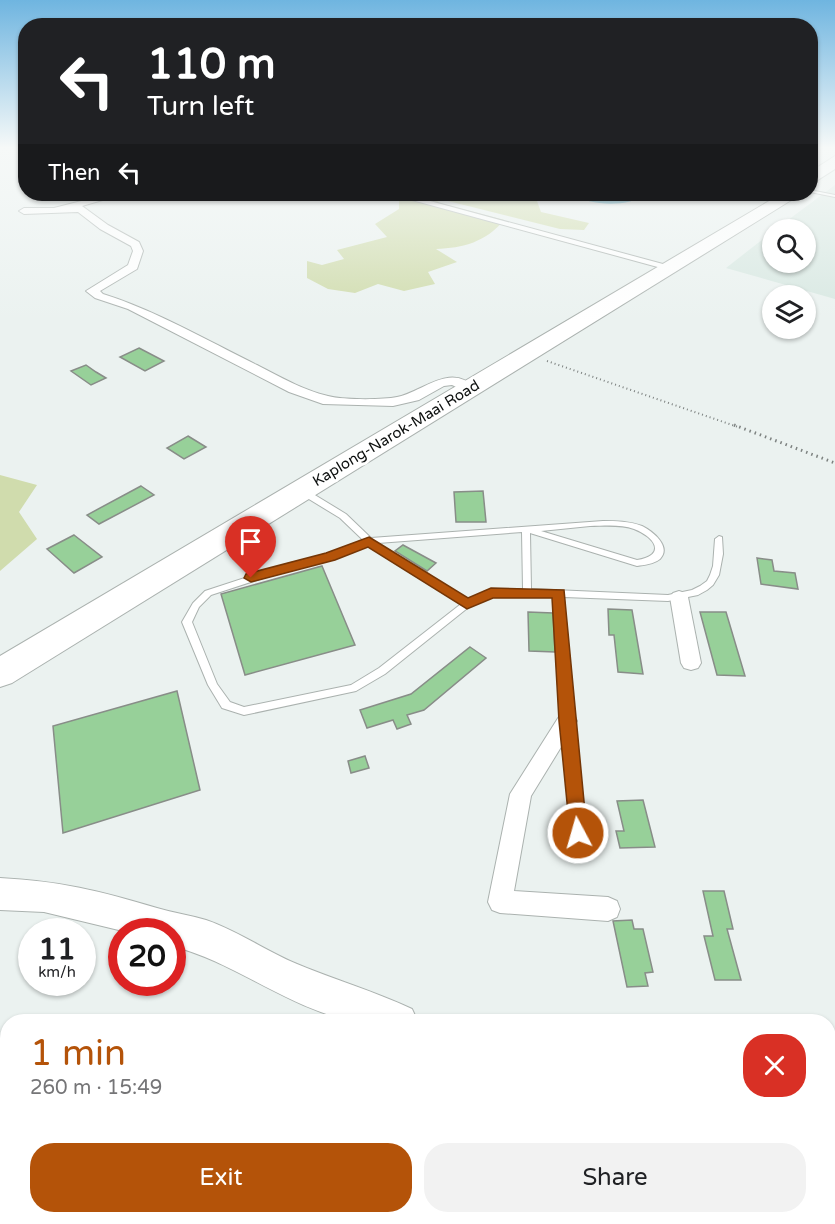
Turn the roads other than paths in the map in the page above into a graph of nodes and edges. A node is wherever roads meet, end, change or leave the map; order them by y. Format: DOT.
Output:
graph roads {
  1 [pos="74,206"];
  2 [pos="441,206"];
  3 [pos="772,206"];
  4 [pos="67,208"];
  5 [pos="24,211"];
  6 [pos="669,267"];
  7 [pos="469,388"];
  8 [pos="302,491"];
  9 [pos="526,529"];
  10 [pos="719,539"];
  11 [pos="369,542"];
  12 [pos="527,592"];
  13 [pos="559,593"];
  14 [pos="679,597"];
  15 [pos="467,604"];
  16 [pos="691,663"];
  17 [pos="0,673"];
  18 [pos="567,721"];
  19 [pos="581,855"];
  20 [pos="0,894"];
  21 [pos="608,909"];
  22 [pos="382,1014"];
  1 -- 4 [label="street"];
  2 -- 6 [label="street"];
  3 -- 6 [label="highway, Kaplong-Narok-Maai Road"];
  4 -- 5 [label="street"];
  4 -- 7 [label="street"];
  6 -- 7 [label="highway, Kaplong-Narok-Maai Road"];
  7 -- 8 [label="highway, Kaplong-Narok-Maai Road"];
  8 -- 11 [label="lane"];
  8 -- 17 [label="highway, Kaplong-Narok-Maai Road"];
  9 -- 9 [label="lane"];
  9 -- 11 [label="lane"];
  9 -- 12 [label="lane"];
  10 -- 14 [label="lane"];
  11 -- 15 [label="lane"];
  11 -- 15 [label="lane"];
  12 -- 13 [label="lane"];
  12 -- 15 [label="lane"];
  13 -- 14 [label="lane"];
  13 -- 18 [label="lane"];
  14 -- 16 [label="street"];
  18 -- 19 [label="lane"];
  18 -- 21 [label="street"];
  20 -- 22 [label="main road"];
}
